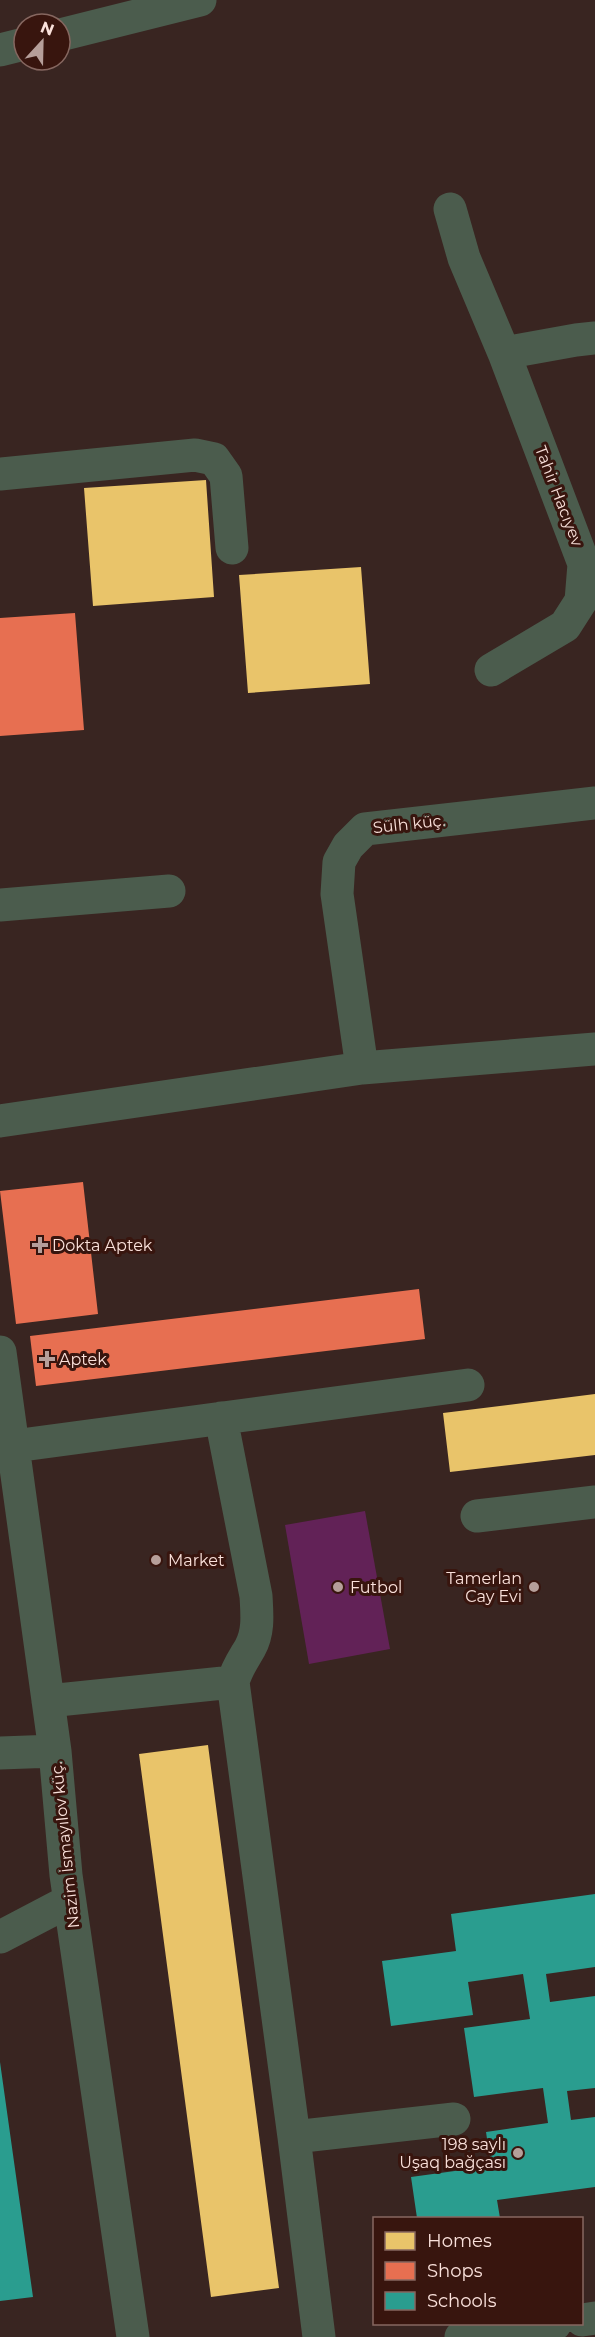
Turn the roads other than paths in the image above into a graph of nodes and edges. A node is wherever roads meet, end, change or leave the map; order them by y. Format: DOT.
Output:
graph roads {
  1 [pos="200,0"];
  2 [pos="72,31"];
  3 [pos="450,209"];
  4 [pos="595,338"];
  5 [pos="504,353"];
  6 [pos="0,474"];
  7 [pos="232,548"];
  8 [pos="491,670"];
  9 [pos="595,803"];
  10 [pos="169,891"];
  11 [pos="0,905"];
  12 [pos="595,1049"];
  13 [pos="362,1068"];
  14 [pos="0,1121"];
  15 [pos="0,1352"];
  16 [pos="468,1385"];
  17 [pos="220,1418"];
  18 [pos="7,1448"];
  19 [pos="595,1502"];
  20 [pos="477,1516"];
  21 [pos="233,1682"];
  22 [pos="48,1701"];
  23 [pos="55,1751"];
  24 [pos="0,1753"];
  25 [pos="69,1900"];
  26 [pos="0,1937"];
  27 [pos="454,2119"];
  28 [pos="294,2137"];
  29 [pos="548,2325"];
  30 [pos="133,2337"];
  31 [pos="319,2337"];
  32 [pos="461,2337"];
  1 -- 2 [label="street"];
  3 -- 5 [label="street, Tahir Hacıyev"];
  4 -- 5 [label="street"];
  5 -- 8 [label="street, Tahir Hacıyev"];
  6 -- 7 [label="street"];
  9 -- 13 [label="street, Sülh küç."];
  10 -- 11 [label="street"];
  12 -- 13 [label="street"];
  13 -- 14 [label="street"];
  15 -- 18 [label="street, Nazim İsmayılov küç."];
  16 -- 17 [label="street"];
  17 -- 18 [label="street"];
  17 -- 21 [label="street"];
  18 -- 22 [label="street, Nazim İsmayılov küç."];
  19 -- 20 [label="street"];
  21 -- 22 [label="street"];
  21 -- 28 [label="street"];
  22 -- 23 [label="street, Nazim İsmayılov küç."];
  23 -- 24 [label="street"];
  23 -- 25 [label="street, Nazim İsmayılov küç."];
  25 -- 26 [label="street"];
  25 -- 30 [label="street, Nazim İsmayılov küç."];
  27 -- 28 [label="street"];
  28 -- 31 [label="street"];
  29 -- 32 [label="street"];
}
